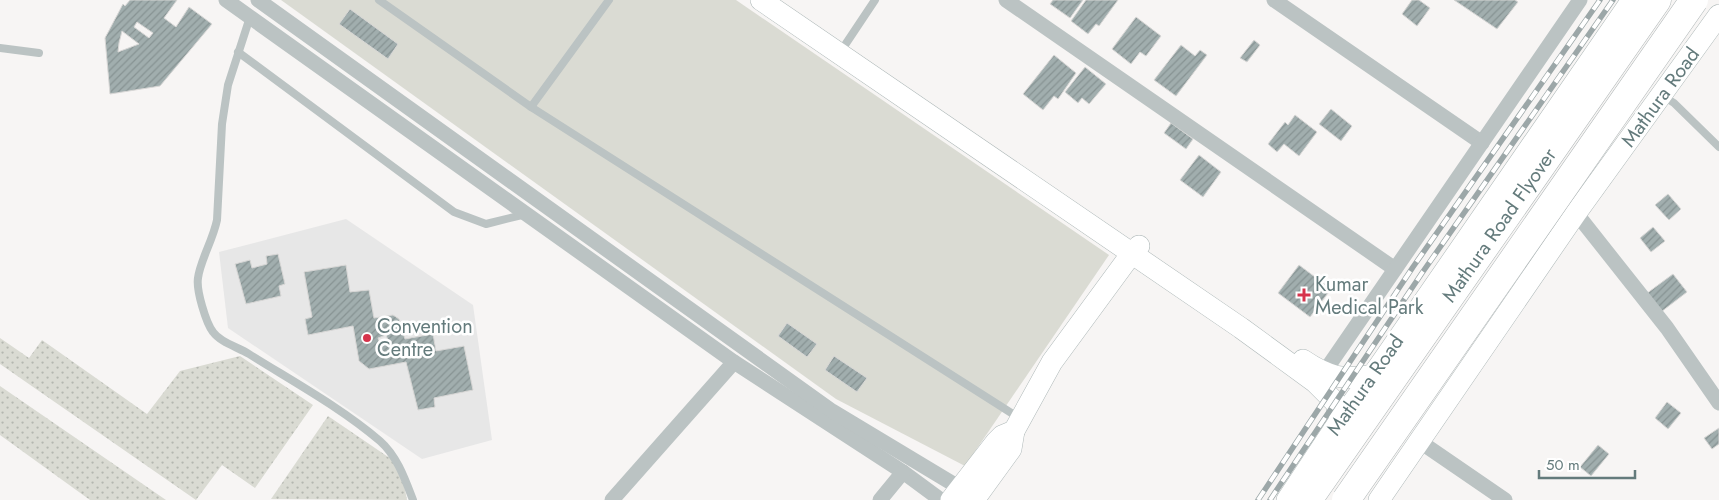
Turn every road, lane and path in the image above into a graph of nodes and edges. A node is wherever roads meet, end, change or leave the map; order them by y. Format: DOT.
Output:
graph roads {
  1 [pos="226,0"];
  2 [pos="258,0"];
  3 [pos="379,0"];
  4 [pos="609,0"];
  5 [pos="761,0"];
  6 [pos="779,0"];
  7 [pos="875,0"];
  8 [pos="1006,0"];
  9 [pos="1580,0"];
  10 [pos="1632,0"];
  11 [pos="1656,0"];
  12 [pos="1690,0"];
  13 [pos="1694,0"];
  14 [pos="1281,2"];
  15 [pos="1719,15"];
  16 [pos="250,17"];
  17 [pos="1702,40"];
  18 [pos="845,45"];
  19 [pos="0,48"];
  20 [pos="238,52"];
  21 [pos="39,53"];
  22 [pos="1661,95"];
  23 [pos="531,107"];
  24 [pos="1482,143"];
  25 [pos="1719,146"];
  26 [pos="1576,213"];
  27 [pos="526,214"];
  28 [pos="1136,249"];
  29 [pos="1395,268"];
  30 [pos="734,362"];
  31 [pos="1323,374"];
  32 [pos="1373,375"];
  33 [pos="1719,403"];
  34 [pos="1340,420"];
  35 [pos="1017,425"];
  36 [pos="1419,440"];
  37 [pos="903,472"];
  38 [pos="1483,494"];
  39 [pos="962,496"];
  40 [pos="413,500"];
  41 [pos="612,500"];
  42 [pos="880,500"];
  43 [pos="941,500"];
  44 [pos="1287,500"];
  45 [pos="1308,500"];
  46 [pos="1346,500"];
  47 [pos="1379,500"];
  48 [pos="1505,500"];
  1 -- 16 [label="street"];
  2 -- 39 [label="street"];
  3 -- 23 [label="lane"];
  4 -- 23 [label="lane"];
  5 -- 28 [label="street"];
  6 -- 18 [label="street"];
  7 -- 18 [label="lane"];
  8 -- 29 [label="street"];
  9 -- 24 [label="street"];
  10 -- 32 [label="street, Mathura Road"];
  11 -- 45 [label="highway, Mathura Road Flyover"];
  12 -- 17 [label="street"];
  13 -- 46 [label="highway, Mathura Road Flyover, bridge"];
  14 -- 24 [label="street"];
  15 -- 17 [label="street, Mathura Road"];
  16 -- 20 [label="lane"];
  16 -- 27 [label="street"];
  17 -- 22 [label="street, Mathura Road"];
  18 -- 28 [label="street"];
  19 -- 21 [label="lane"];
  20 -- 27 [label="lane"];
  20 -- 40 [label="lane"];
  22 -- 25 [label="lane"];
  22 -- 26 [label="street, Mathura Road"];
  23 -- 35 [label="lane"];
  24 -- 29 [label="street"];
  26 -- 33 [label="street"];
  26 -- 36 [label="street, Mathura Road"];
  27 -- 30 [label="street"];
  28 -- 31 [label="street"];
  28 -- 34 [label="street"];
  28 -- 35 [label="street"];
  29 -- 31 [label="street"];
  30 -- 37 [label="street"];
  30 -- 41 [label="street"];
  31 -- 32 [label="street"];
  32 -- 34 [label="street, Mathura Road"];
  34 -- 44 [label="street, Mathura Road"];
  35 -- 39 [label="street"];
  36 -- 38 [label="street"];
  36 -- 47 [label="street, Mathura Road"];
  37 -- 42 [label="street"];
  37 -- 43 [label="street"];
  38 -- 48 [label="street"];
}
